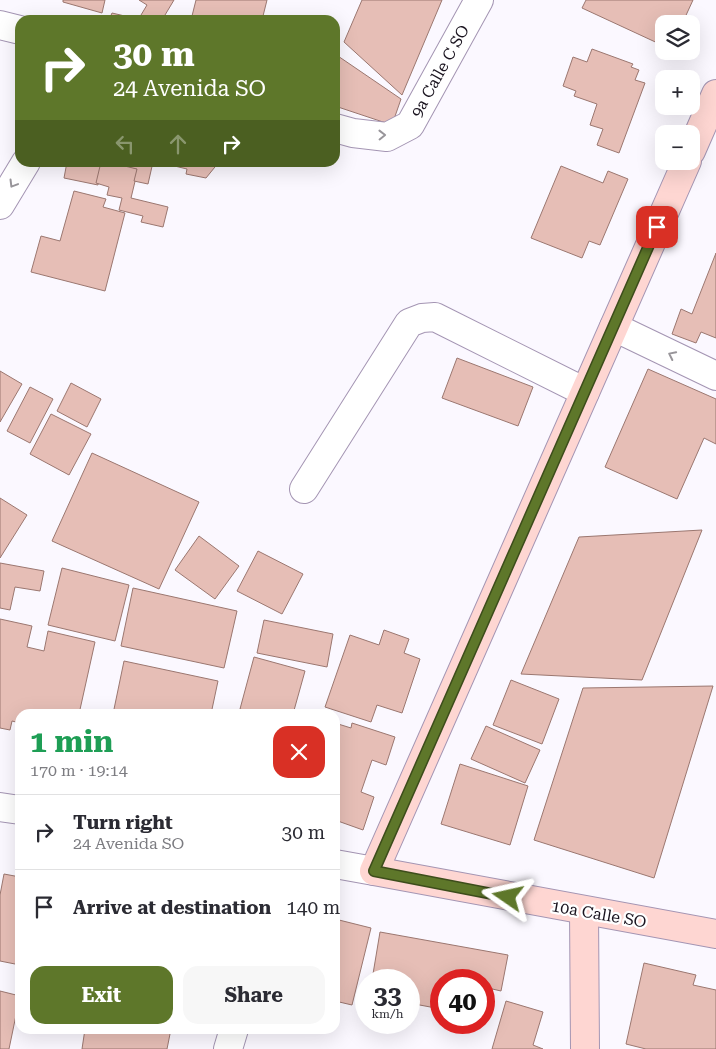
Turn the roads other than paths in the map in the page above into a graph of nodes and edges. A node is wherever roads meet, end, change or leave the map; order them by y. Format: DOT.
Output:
graph roads {
  1 [pos="478,0"];
  2 [pos="0,25"];
  3 [pos="15,29"];
  4 [pos="716,94"];
  5 [pos="340,129"];
  6 [pos="700,130"];
  7 [pos="23,167"];
  8 [pos="683,170"];
  9 [pos="0,205"];
  10 [pos="614,327"];
  11 [pos="716,376"];
  12 [pos="585,392"];
  13 [pos="304,489"];
  14 [pos="0,807"];
  15 [pos="15,809"];
  16 [pos="340,865"];
  17 [pos="374,871"];
  18 [pos="584,911"];
  19 [pos="716,934"];
  20 [pos="232,1034"];
  21 [pos="228,1049"];
  22 [pos="585,1049"];
  5 -- 1 [label="street, 9a Calle C SO, one-way"];
  2 -- 3 [label="street"];
  4 -- 6 [label="street"];
  7 -- 9 [label="street, one-way"];
  8 -- 10 [label="street"];
  11 -- 10 [label="street, one-way"];
  10 -- 12 [label="street"];
  12 -- 13 [label="street"];
  12 -- 17 [label="street"];
  14 -- 15 [label="street"];
  16 -- 17 [label="street, 10a Calle SO"];
  17 -- 18 [label="street, 10a Calle SO"];
  18 -- 19 [label="street, 10a Calle SO"];
  18 -- 22 [label="street"];
  20 -- 21 [label="street"];
}
